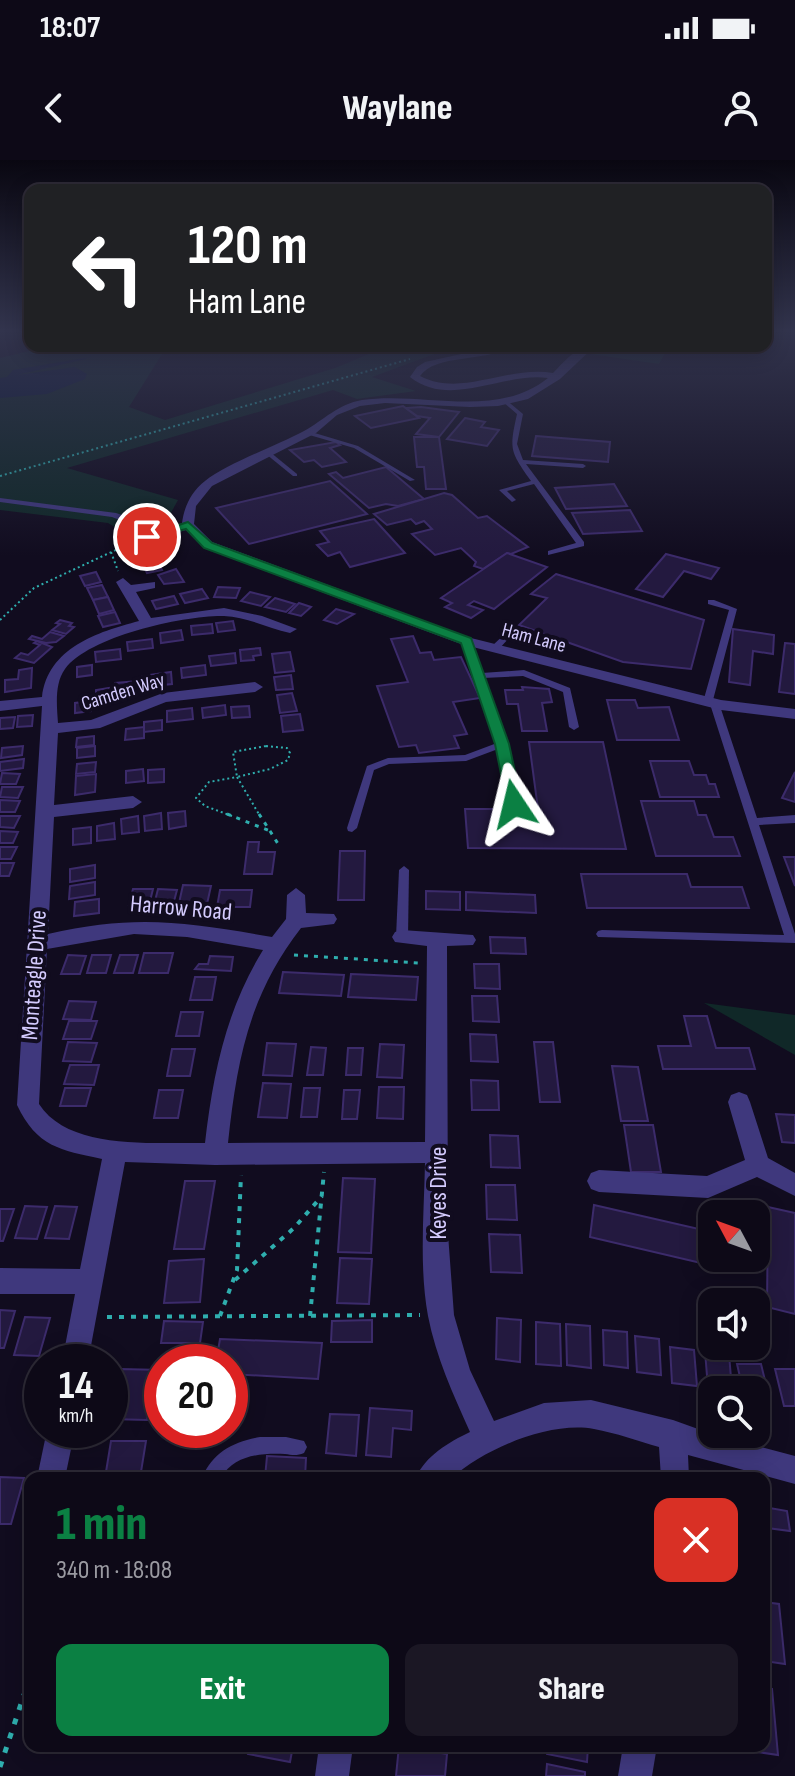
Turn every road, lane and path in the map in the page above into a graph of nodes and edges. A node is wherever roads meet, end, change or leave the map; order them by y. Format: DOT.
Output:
graph roads {
  1 [pos="251,405"];
  2 [pos="355,405"];
  3 [pos="510,405"];
  4 [pos="308,433"];
  5 [pos="268,453"];
  6 [pos="520,462"];
  7 [pos="583,466"];
  8 [pos="295,475"];
  9 [pos="0,476"];
  10 [pos="412,480"];
  11 [pos="534,482"];
  12 [pos="0,500"];
  13 [pos="512,500"];
  14 [pos="188,525"];
  15 [pos="147,537"];
  16 [pos="111,551"];
  17 [pos="551,553"];
  18 [pos="150,585"];
  19 [pos="125,586"];
  20 [pos="711,602"];
  21 [pos="0,620"];
  22 [pos="148,625"];
  23 [pos="290,629"];
  24 [pos="466,641"];
  25 [pos="555,647"];
  26 [pos="495,648"];
  27 [pos="477,676"];
  28 [pos="255,687"];
  29 [pos="49,701"];
  30 [pos="711,702"];
  31 [pos="0,706"];
  32 [pos="795,714"];
  33 [pos="574,727"];
  34 [pos="50,729"];
  35 [pos="502,744"];
  36 [pos="236,778"];
  37 [pos="133,802"];
  38 [pos="514,804"];
  39 [pos="45,812"];
  40 [pos="795,819"];
  41 [pos="753,822"];
  42 [pos="352,828"];
  43 [pos="271,831"];
  44 [pos="280,847"];
  45 [pos="404,870"];
  46 [pos="296,895"];
  47 [pos="327,919"];
  48 [pos="296,921"];
  49 [pos="602,934"];
  50 [pos="402,937"];
  51 [pos="466,940"];
  52 [pos="793,940"];
  53 [pos="37,944"];
  54 [pos="272,949"];
  55 [pos="437,952"];
  56 [pos="739,1102"];
  57 [pos="115,1151"];
  58 [pos="438,1152"];
  59 [pos="326,1153"];
  60 [pos="215,1154"];
  61 [pos="241,1154"];
  62 [pos="758,1165"];
  63 [pos="599,1181"];
  64 [pos="795,1185"];
  65 [pos="322,1196"];
  66 [pos="0,1281"];
  67 [pos="91,1282"];
  68 [pos="233,1282"];
  69 [pos="441,1315"];
  70 [pos="220,1316"];
  71 [pos="310,1316"];
  72 [pos="84,1317"];
  73 [pos="79,1344"];
  74 [pos="673,1434"];
  75 [pos="487,1438"];
  76 [pos="298,1447"];
  77 [pos="57,1448"];
  78 [pos="795,1470"];
  79 [pos="52,1472"];
  80 [pos="213,1472"];
  81 [pos="437,1472"];
  82 [pos="675,1472"];
  83 [pos="24,1695"];
  84 [pos="335,1752"];
  85 [pos="639,1752"];
  86 [pos="0,1767"];
  87 [pos="332,1776"];
  88 [pos="635,1776"];
  1 -- 9 [label="path"];
  2 -- 4 [label="street"];
  3 -- 6 [label="lane"];
  4 -- 5 [label="street"];
  4 -- 10 [label="lane"];
  5 -- 8 [label="lane"];
  5 -- 14 [label="street"];
  6 -- 7 [label="lane"];
  6 -- 11 [label="lane"];
  11 -- 13 [label="lane"];
  11 -- 17 [label="lane"];
  12 -- 15 [label="lane"];
  14 -- 15 [label="street"];
  14 -- 24 [label="street, Ham Lane"];
  15 -- 16 [label="path"];
  16 -- 19 [label="path"];
  16 -- 21 [label="path"];
  18 -- 19 [label="street"];
  19 -- 22 [label="street"];
  20 -- 30 [label="lane"];
  22 -- 23 [label="street, Monteagle Drive"];
  22 -- 29 [label="street, Monteagle Drive"];
  24 -- 26 [label="street, Ham Lane"];
  24 -- 27 [label="lane"];
  25 -- 26 [label="lane"];
  26 -- 30 [label="street, Ham Lane"];
  27 -- 33 [label="lane"];
  27 -- 35 [label="lane"];
  28 -- 34 [label="street, Camden Way"];
  29 -- 31 [label="street"];
  29 -- 34 [label="street, Monteagle Drive"];
  30 -- 32 [label="street, Ham Lane"];
  30 -- 41 [label="lane"];
  34 -- 39 [label="street, Monteagle Drive"];
  35 -- 38 [label="lane"];
  35 -- 42 [label="lane"];
  36 -- 36 [label="path"];
  36 -- 43 [label="path"];
  36 -- 43 [label="path"];
  37 -- 39 [label="street"];
  39 -- 53 [label="street, Monteagle Drive"];
  40 -- 41 [label="lane"];
  41 -- 52 [label="lane"];
  43 -- 44 [label="path"];
  45 -- 50 [label="lane"];
  46 -- 48 [label="street"];
  47 -- 48 [label="street"];
  48 -- 54 [label="street"];
  49 -- 52 [label="lane"];
  50 -- 55 [label="street"];
  51 -- 55 [label="street"];
  53 -- 54 [label="street, Harrow Road"];
  53 -- 57 [label="street, Monteagle Drive"];
  54 -- 55 [label="path"];
  54 -- 60 [label="street"];
  55 -- 58 [label="street, Keyes Drive"];
  56 -- 62 [label="street"];
  57 -- 60 [label="street, Monteagle Drive"];
  57 -- 67 [label="street"];
  58 -- 59 [label="street, Monteagle Drive"];
  58 -- 69 [label="street, Keyes Drive"];
  59 -- 61 [label="street, Monteagle Drive"];
  59 -- 65 [label="path"];
  60 -- 61 [label="street, Monteagle Drive"];
  61 -- 68 [label="path"];
  62 -- 63 [label="street"];
  62 -- 64 [label="street"];
  65 -- 68 [label="path"];
  65 -- 71 [label="path"];
  66 -- 67 [label="street"];
  67 -- 72 [label="street"];
  68 -- 70 [label="path"];
  69 -- 71 [label="path"];
  69 -- 75 [label="street, Keyes Drive"];
  70 -- 71 [label="path"];
  70 -- 72 [label="path"];
  72 -- 73 [label="street"];
  74 -- 75 [label="street"];
  74 -- 78 [label="street"];
  74 -- 82 [label="street"];
  75 -- 81 [label="street"];
  76 -- 80 [label="lane"];
  77 -- 79 [label="street"];
  83 -- 86 [label="path"];
  84 -- 87 [label="street"];
  85 -- 88 [label="street"];
}
